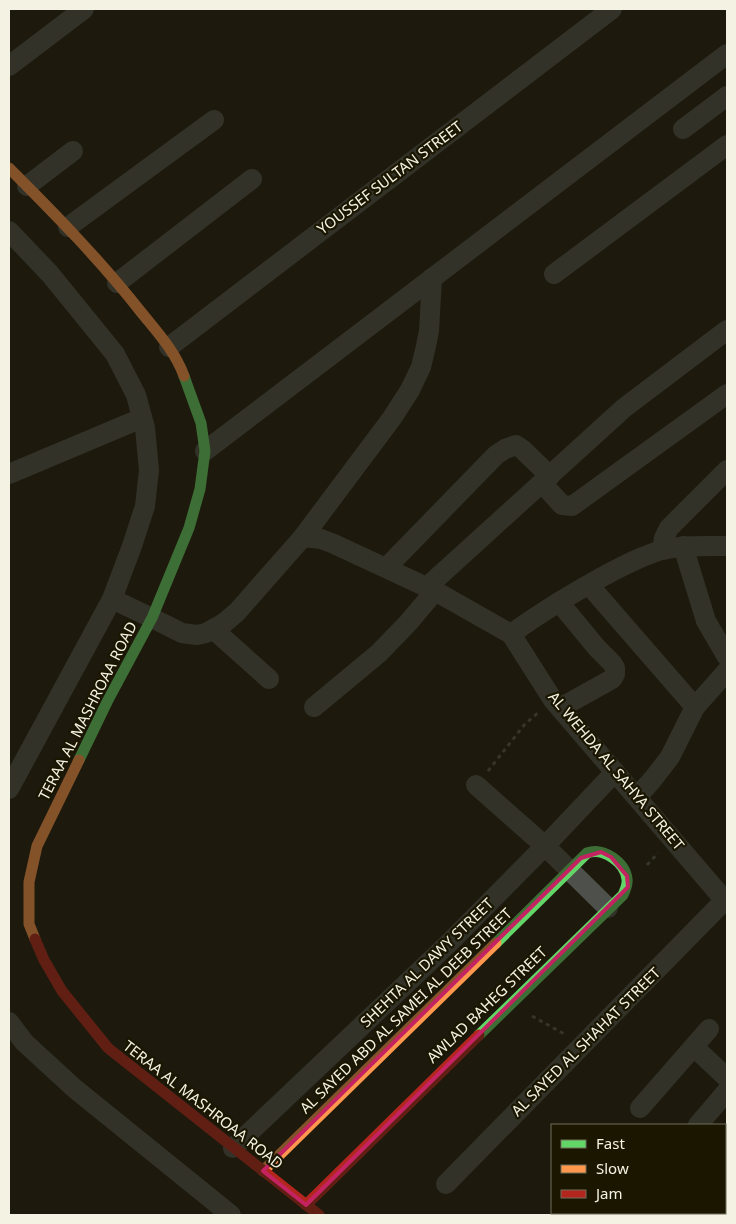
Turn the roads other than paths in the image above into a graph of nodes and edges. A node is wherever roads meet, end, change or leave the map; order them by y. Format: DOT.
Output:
graph roads {
  1 [pos="84,9"];
  2 [pos="612,9"];
  3 [pos="727,54"];
  4 [pos="9,66"];
  5 [pos="727,96"];
  6 [pos="214,120"];
  7 [pos="683,129"];
  8 [pos="727,145"];
  9 [pos="73,151"];
  10 [pos="9,168"];
  11 [pos="252,180"];
  12 [pos="27,186"];
  13 [pos="68,227"];
  14 [pos="9,230"];
  15 [pos="554,274"];
  16 [pos="432,278"];
  17 [pos="117,283"];
  18 [pos="727,330"];
  19 [pos="169,347"];
  20 [pos="727,394"];
  21 [pos="142,418"];
  22 [pos="205,450"];
  23 [pos="727,470"];
  24 [pos="9,474"];
  25 [pos="546,479"];
  26 [pos="303,537"];
  27 [pos="682,546"];
  28 [pos="727,546"];
  29 [pos="662,550"];
  30 [pos="386,568"];
  31 [pos="588,584"];
  32 [pos="431,589"];
  33 [pos="116,601"];
  34 [pos="559,602"];
  35 [pos="148,615"];
  36 [pos="213,629"];
  37 [pos="511,634"];
  38 [pos="727,657"];
  39 [pos="727,671"];
  40 [pos="269,679"];
  41 [pos="557,704"];
  42 [pos="314,707"];
  43 [pos="695,707"];
  44 [pos="614,772"];
  45 [pos="476,785"];
  46 [pos="9,789"];
  47 [pos="637,797"];
  48 [pos="545,846"];
  49 [pos="570,871"];
  50 [pos="726,902"];
  51 [pos="608,908"];
  52 [pos="9,1022"];
  53 [pos="709,1029"];
  54 [pos="694,1047"];
  55 [pos="727,1078"];
  56 [pos="727,1091"];
  57 [pos="640,1108"];
  58 [pos="699,1124"];
  59 [pos="233,1148"];
  60 [pos="263,1171"];
  61 [pos="446,1184"];
  62 [pos="306,1205"];
  63 [pos="231,1215"];
  64 [pos="320,1215"];
  1 -- 4 [label="street"];
  2 -- 19 [label="street, YOUSSEF SULTAN STREET"];
  3 -- 16 [label="street"];
  5 -- 7 [label="street"];
  6 -- 13 [label="street"];
  8 -- 15 [label="street"];
  9 -- 12 [label="street"];
  10 -- 12 [label="street, TERAA AL MASHROAA ROAD"];
  11 -- 17 [label="street"];
  12 -- 13 [label="street, TERAA AL MASHROAA ROAD"];
  13 -- 17 [label="street, TERAA AL MASHROAA ROAD"];
  14 -- 21 [label="street"];
  16 -- 22 [label="street"];
  16 -- 26 [label="street"];
  17 -- 19 [label="street, TERAA AL MASHROAA ROAD"];
  18 -- 25 [label="street"];
  19 -- 22 [label="street, TERAA AL MASHROAA ROAD"];
  20 -- 25 [label="street"];
  21 -- 24 [label="street"];
  21 -- 33 [label="street"];
  22 -- 35 [label="street, TERAA AL MASHROAA ROAD"];
  23 -- 29 [label="street"];
  25 -- 30 [label="street"];
  25 -- 32 [label="street"];
  26 -- 30 [label="street"];
  26 -- 36 [label="street"];
  27 -- 28 [label="street"];
  27 -- 29 [label="street"];
  27 -- 38 [label="street"];
  29 -- 31 [label="street"];
  30 -- 32 [label="street"];
  31 -- 34 [label="street"];
  31 -- 43 [label="street"];
  32 -- 37 [label="street"];
  32 -- 42 [label="street"];
  33 -- 35 [label="street"];
  33 -- 46 [label="street"];
  34 -- 37 [label="street"];
  34 -- 41 [label="street"];
  35 -- 36 [label="street"];
  35 -- 59 [label="street, TERAA AL MASHROAA ROAD"];
  36 -- 40 [label="street"];
  37 -- 41 [label="street, AL WEHDA AL SAHYA STREET"];
  39 -- 43 [label="street"];
  41 -- 44 [label="street, AL WEHDA AL SAHYA STREET"];
  43 -- 47 [label="street"];
  44 -- 47 [label="street, AL WEHDA AL SAHYA STREET"];
  44 -- 48 [label="street, SHEHTA AL DAWY STREET"];
  45 -- 48 [label="street"];
  47 -- 50 [label="street, AL WEHDA AL SAHYA STREET"];
  48 -- 49 [label="street"];
  48 -- 59 [label="street, SHEHTA AL DAWY STREET"];
  49 -- 51 [label="street"];
  49 -- 51 [label="street, AWLAD BAHEG STREET"];
  49 -- 60 [label="street, AL SAYED ABD AL SAMEI AL DEEB STREET"];
  50 -- 61 [label="street, AL SAYED AL SHAHAT STREET"];
  51 -- 62 [label="street, AWLAD BAHEG STREET"];
  52 -- 63 [label="street"];
  53 -- 54 [label="street"];
  54 -- 55 [label="street"];
  54 -- 57 [label="street"];
  56 -- 58 [label="street"];
  59 -- 60 [label="street, TERAA AL MASHROAA ROAD"];
  60 -- 62 [label="street, TERAA AL MASHROAA ROAD"];
  62 -- 64 [label="street, TERAA AL MASHROAA ROAD"];
}
